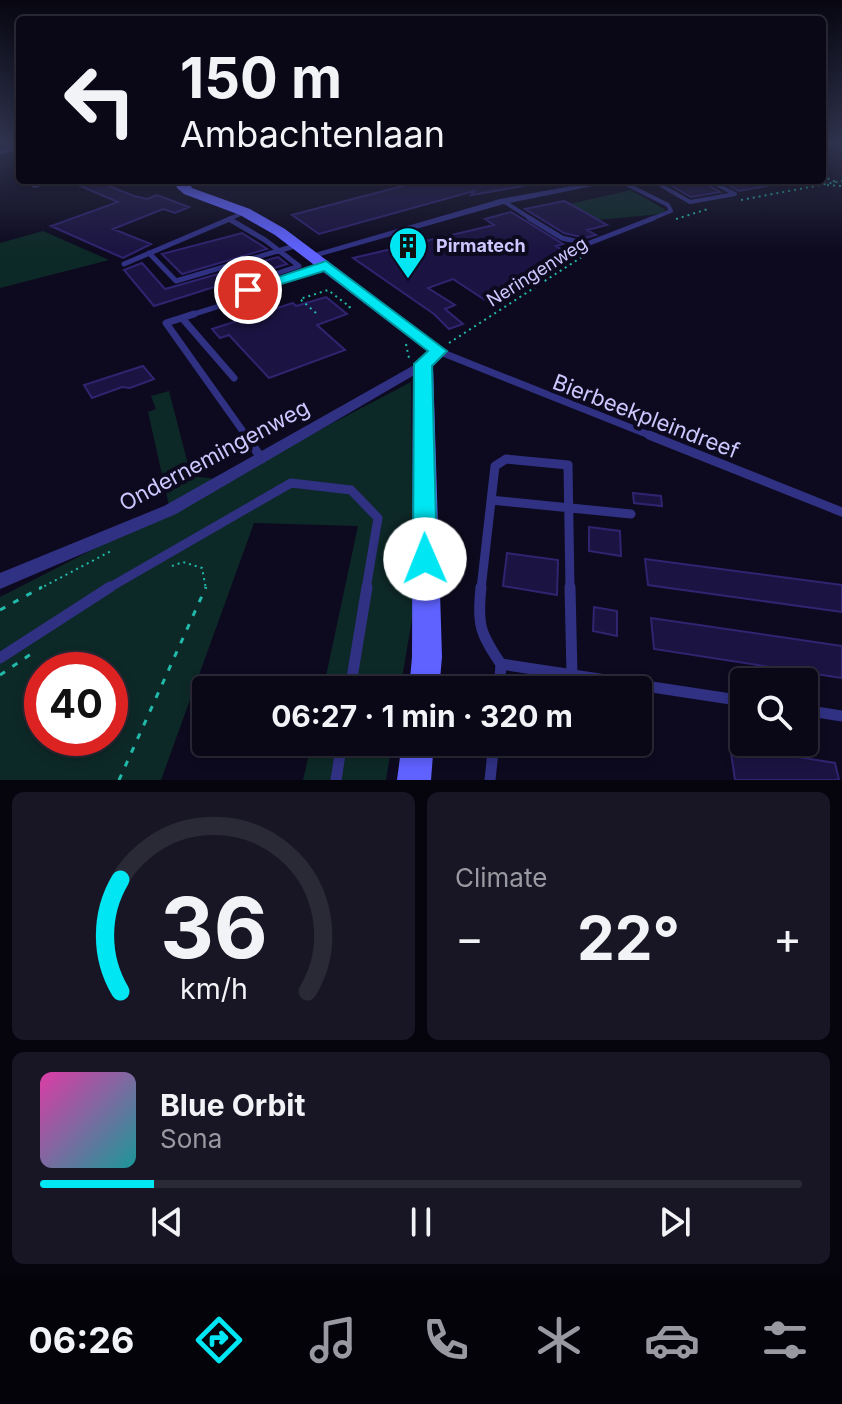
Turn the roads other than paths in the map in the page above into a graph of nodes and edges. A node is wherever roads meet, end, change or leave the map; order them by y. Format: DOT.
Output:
graph roads {
  1 [pos="41,184"];
  2 [pos="182,184"];
  3 [pos="596,184"];
  4 [pos="626,184"];
  5 [pos="659,184"];
  6 [pos="716,184"];
  7 [pos="34,186"];
  8 [pos="503,201"];
  9 [pos="245,212"];
  10 [pos="229,219"];
  11 [pos="280,251"];
  12 [pos="149,253"];
  13 [pos="312,255"];
  14 [pos="124,264"];
  15 [pos="269,276"];
  16 [pos="182,318"];
  17 [pos="431,358"];
  18 [pos="234,378"];
  19 [pos="262,459"];
  20 [pos="491,500"];
  21 [pos="569,508"];
  22 [pos="842,512"];
  23 [pos="631,514"];
  24 [pos="21,573"];
  25 [pos="0,581"];
  26 [pos="0,587"];
  27 [pos="0,658"];
  28 [pos="501,664"];
  29 [pos="572,675"];
  30 [pos="352,676"];
  31 [pos="425,676"];
  32 [pos="500,676"];
  33 [pos="730,699"];
  34 [pos="818,712"];
  35 [pos="842,716"];
  36 [pos="340,756"];
  37 [pos="417,756"];
  38 [pos="493,756"];
  39 [pos="336,780"];
  40 [pos="414,780"];
  41 [pos="490,780"];
  1 -- 7 [label="lane"];
  2 -- 9 [label="street"];
  3 -- 8 [label="street"];
  4 -- 8 [label="lane"];
  5 -- 6 [label="lane"];
  8 -- 13 [label="street"];
  9 -- 10 [label="lane"];
  9 -- 13 [label="street"];
  10 -- 11 [label="lane"];
  10 -- 12 [label="lane"];
  11 -- 12 [label="lane"];
  11 -- 13 [label="lane"];
  11 -- 15 [label="lane"];
  12 -- 14 [label="lane"];
  13 -- 16 [label="lane"];
  13 -- 17 [label="street"];
  16 -- 18 [label="lane"];
  16 -- 19 [label="lane"];
  17 -- 19 [label="street, Ondernemingenweg"];
  17 -- 22 [label="lane, Bierbeekpleindreef"];
  17 -- 31 [label="street"];
  19 -- 24 [label="street, Ondernemingenweg"];
  20 -- 21 [label="lane"];
  20 -- 21 [label="lane"];
  20 -- 28 [label="lane"];
  21 -- 23 [label="lane"];
  21 -- 29 [label="lane"];
  24 -- 25 [label="street, Ondernemingenweg"];
  24 -- 26 [label="street, Ondernemingenweg"];
  27 -- 30 [label="lane"];
  28 -- 29 [label="lane"];
  28 -- 32 [label="lane"];
  29 -- 33 [label="lane"];
  34 -- 35 [label="lane"];
  36 -- 39 [label="lane"];
  37 -- 40 [label="street"];
  38 -- 41 [label="lane"];
}
